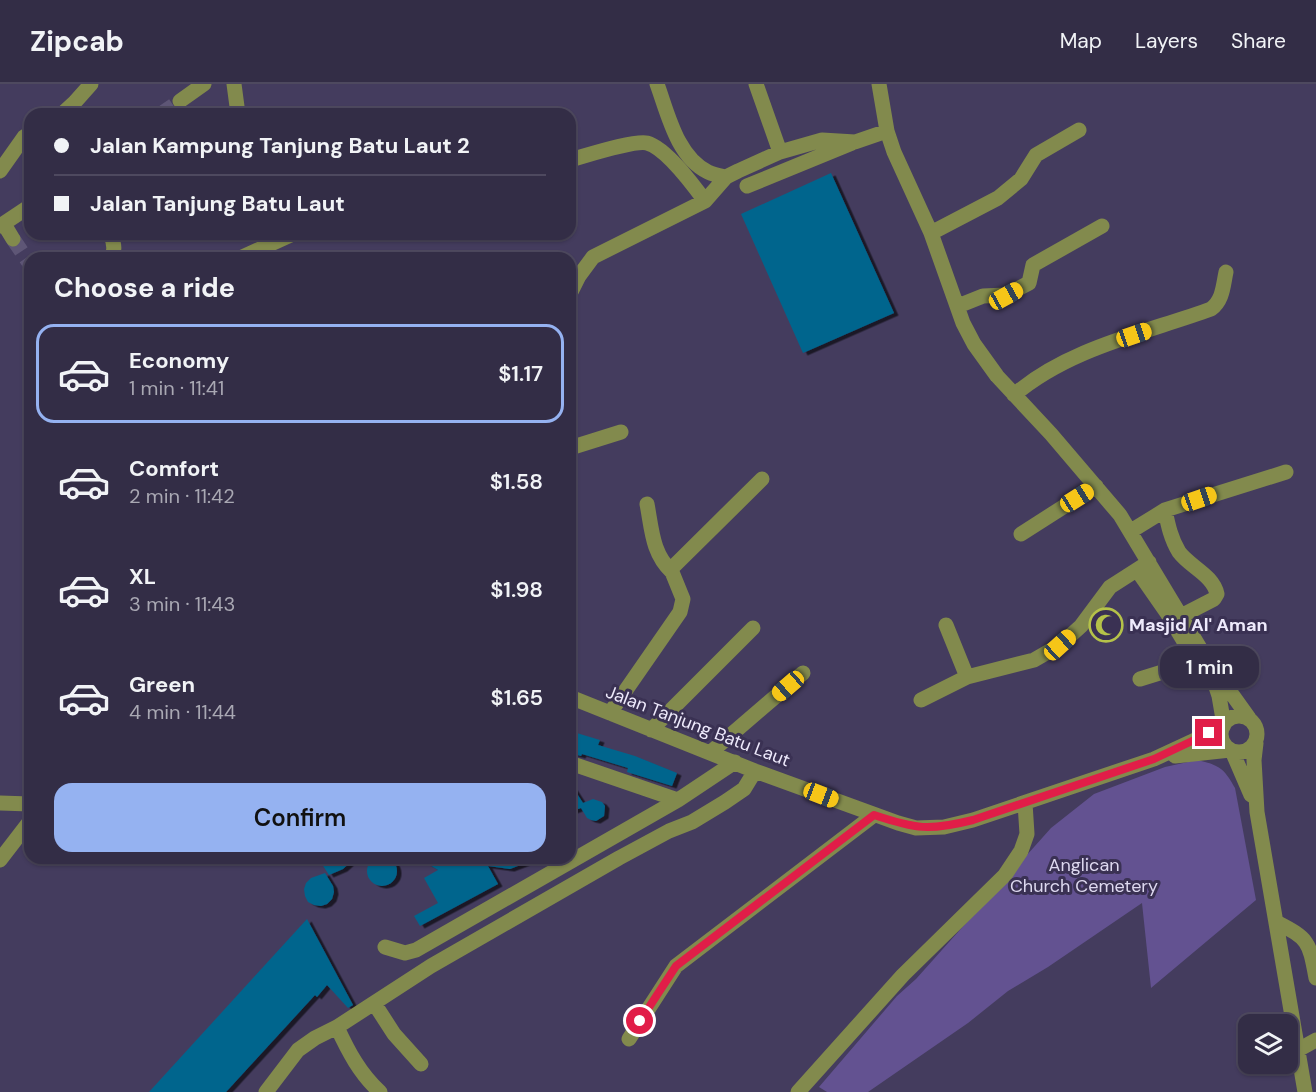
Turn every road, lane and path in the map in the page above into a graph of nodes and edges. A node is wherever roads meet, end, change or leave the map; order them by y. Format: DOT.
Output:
graph roads {
  1 [pos="91,84"];
  2 [pos="204,84"];
  3 [pos="234,84"];
  4 [pos="657,84"];
  5 [pos="756,84"];
  6 [pos="879,84"];
  7 [pos="180,101"];
  8 [pos="68,108"];
  9 [pos="237,108"];
  10 [pos="1079,130"];
  11 [pos="887,131"];
  12 [pos="24,137"];
  13 [pos="855,142"];
  14 [pos="780,152"];
  15 [pos="576,158"];
  16 [pos="0,171"];
  17 [pos="726,177"];
  18 [pos="747,186"];
  19 [pos="705,201"];
  20 [pos="24,210"];
  21 [pos="2,225"];
  22 [pos="1102,226"];
  23 [pos="931,233"];
  24 [pos="13,238"];
  25 [pos="282,240"];
  26 [pos="260,252"];
  27 [pos="1226,272"];
  28 [pos="576,282"];
  29 [pos="957,306"];
  30 [pos="1014,395"];
  31 [pos="621,432"];
  32 [pos="576,446"];
  33 [pos="1286,472"];
  34 [pos="762,479"];
  35 [pos="1096,486"];
  36 [pos="647,504"];
  37 [pos="1165,510"];
  38 [pos="1131,531"];
  39 [pos="1021,534"];
  40 [pos="1143,566"];
  41 [pos="672,572"];
  42 [pos="1181,616"];
  43 [pos="946,625"];
  44 [pos="753,628"];
  45 [pos="1206,658"];
  46 [pos="803,673"];
  47 [pos="967,677"];
  48 [pos="1140,679"];
  49 [pos="576,699"];
  50 [pos="921,699"];
  51 [pos="610,713"];
  52 [pos="1249,718"];
  53 [pos="1223,726"];
  54 [pos="651,730"];
  55 [pos="1256,743"];
  56 [pos="1231,751"];
  57 [pos="711,752"];
  58 [pos="1154,759"];
  59 [pos="735,762"];
  60 [pos="576,765"];
  61 [pos="755,771"];
  62 [pos="678,800"];
  63 [pos="0,803"];
  64 [pos="1025,803"];
  65 [pos="24,804"];
  66 [pos="1257,812"];
  67 [pos="874,815"];
  68 [pos="24,829"];
  69 [pos="576,858"];
  70 [pos="0,860"];
  71 [pos="566,864"];
  72 [pos="1276,922"];
  73 [pos="385,947"];
  74 [pos="1316,978"];
  75 [pos="374,1003"];
  76 [pos="1292,1014"];
  77 [pos="337,1027"];
  78 [pos="628,1039"];
  79 [pos="1316,1040"];
  80 [pos="1298,1050"];
  81 [pos="421,1064"];
  82 [pos="266,1092"];
  83 [pos="380,1092"];
  84 [pos="798,1092"];
  85 [pos="1305,1092"];
  1 -- 8 [label="street"];
  2 -- 7 [label="street"];
  3 -- 9 [label="street"];
  4 -- 17 [label="street"];
  5 -- 14 [label="street"];
  6 -- 11 [label="street"];
  10 -- 23 [label="street"];
  11 -- 13 [label="street"];
  11 -- 23 [label="street"];
  12 -- 16 [label="street"];
  13 -- 14 [label="street"];
  13 -- 18 [label="street"];
  14 -- 17 [label="street"];
  15 -- 19 [label="street"];
  17 -- 19 [label="street"];
  19 -- 28 [label="street"];
  20 -- 21 [label="street"];
  21 -- 24 [label="street"];
  22 -- 29 [label="street"];
  23 -- 29 [label="street"];
  25 -- 26 [label="street"];
  27 -- 30 [label="street"];
  29 -- 30 [label="street"];
  30 -- 35 [label="street"];
  31 -- 32 [label="street"];
  33 -- 37 [label="street"];
  34 -- 41 [label="street"];
  35 -- 38 [label="street"];
  35 -- 39 [label="street"];
  36 -- 41 [label="street"];
  37 -- 38 [label="street"];
  37 -- 42 [label="street"];
  38 -- 40 [label="street"];
  40 -- 42 [label="street"];
  40 -- 47 [label="street"];
  40 -- 48 [label="street"];
  41 -- 51 [label="street"];
  42 -- 45 [label="street"];
  43 -- 47 [label="street"];
  44 -- 54 [label="street"];
  45 -- 52 [label="street"];
  45 -- 53 [label="street"];
  46 -- 57 [label="street"];
  47 -- 50 [label="street"];
  49 -- 51 [label="street, Jalan Tanjung Batu Laut"];
  51 -- 54 [label="street, Jalan Tanjung Batu Laut"];
  52 -- 53 [label="street"];
  52 -- 55 [label="street"];
  53 -- 56 [label="street"];
  53 -- 58 [label="street, Jalan Tanjung Batu Laut"];
  54 -- 57 [label="street, Jalan Tanjung Batu Laut"];
  55 -- 56 [label="street"];
  55 -- 66 [label="street"];
  56 -- 58 [label="street, Jalan Tanjung Batu Laut"];
  56 -- 66 [label="street"];
  57 -- 59 [label="street, Jalan Tanjung Batu Laut"];
  58 -- 64 [label="street, Jalan Tanjung Batu Laut"];
  59 -- 61 [label="street, Jalan Tanjung Batu Laut"];
  59 -- 62 [label="street"];
  60 -- 62 [label="street"];
  61 -- 67 [label="street, Jalan Tanjung Batu Laut"];
  61 -- 75 [label="street"];
  62 -- 69 [label="street"];
  63 -- 65 [label="street"];
  64 -- 67 [label="street, Jalan Tanjung Batu Laut"];
  64 -- 84 [label="street"];
  66 -- 72 [label="street"];
  67 -- 78 [label="street"];
  68 -- 70 [label="street"];
  71 -- 73 [label="street"];
  72 -- 74 [label="street"];
  72 -- 76 [label="street"];
  75 -- 77 [label="street"];
  75 -- 81 [label="street"];
  77 -- 82 [label="street"];
  77 -- 83 [label="street"];
  79 -- 80 [label="street"];
  80 -- 85 [label="street"];
}
